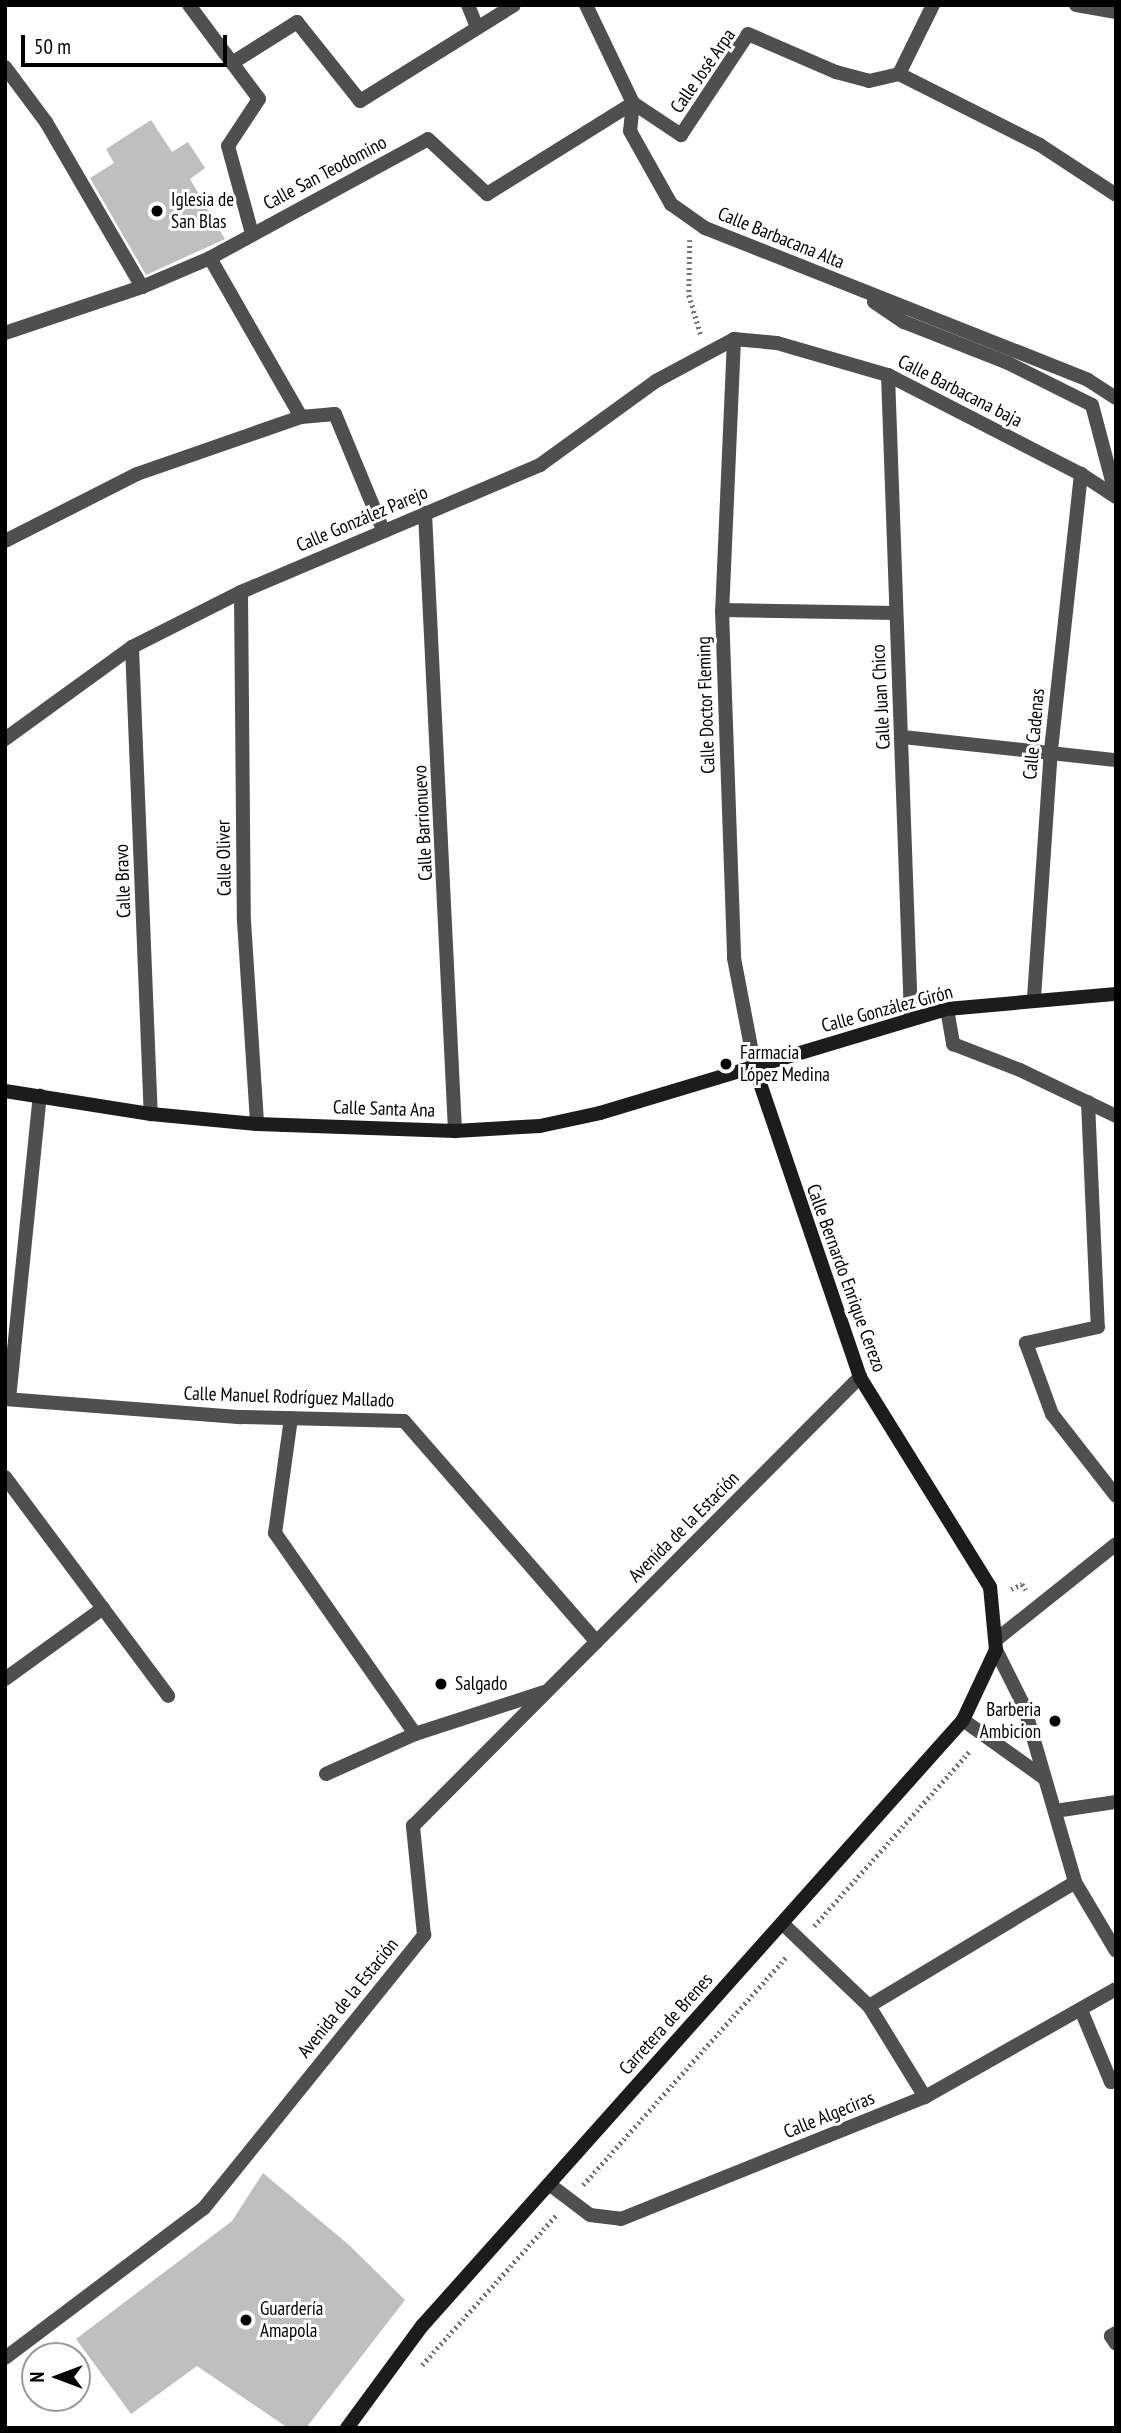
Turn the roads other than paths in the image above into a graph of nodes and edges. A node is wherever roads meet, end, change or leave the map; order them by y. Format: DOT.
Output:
graph roads {
  1 [pos="189,5"];
  2 [pos="468,5"];
  3 [pos="514,5"];
  4 [pos="586,5"];
  5 [pos="933,5"];
  6 [pos="1076,5"];
  7 [pos="1116,12"];
  8 [pos="477,27"];
  9 [pos="232,63"];
  10 [pos="5,67"];
  11 [pos="898,74"];
  12 [pos="633,103"];
  13 [pos="1116,195"];
  14 [pos="251,234"];
  15 [pos="210,258"];
  16 [pos="142,287"];
  17 [pos="853,287"];
  18 [pos="5,333"];
  19 [pos="734,339"];
  20 [pos="888,375"];
  21 [pos="1116,398"];
  22 [pos="300,417"];
  23 [pos="1081,474"];
  24 [pos="1116,497"];
  25 [pos="425,513"];
  26 [pos="383,530"];
  27 [pos="5,541"];
  28 [pos="240,592"];
  29 [pos="722,610"];
  30 [pos="896,613"];
  31 [pos="132,648"];
  32 [pos="903,737"];
  33 [pos="5,739"];
  34 [pos="1051,750"];
  35 [pos="1116,760"];
  36 [pos="1116,994"];
  37 [pos="1034,998"];
  38 [pos="947,1009"];
  39 [pos="911,1018"];
  40 [pos="755,1068"];
  41 [pos="5,1091"];
  42 [pos="40,1096"];
  43 [pos="1088,1102"];
  44 [pos="151,1114"];
  45 [pos="1116,1116"];
  46 [pos="257,1124"];
  47 [pos="454,1131"];
  48 [pos="860,1377"];
  49 [pos="7,1399"];
  50 [pos="291,1418"];
  51 [pos="5,1476"];
  52 [pos="1116,1496"];
  53 [pos="1116,1544"];
  54 [pos="103,1608"];
  55 [pos="597,1642"];
  56 [pos="996,1644"];
  57 [pos="5,1679"];
  58 [pos="548,1691"];
  59 [pos="168,1696"];
  60 [pos="963,1720"];
  61 [pos="415,1734"];
  62 [pos="326,1774"];
  63 [pos="1044,1779"];
  64 [pos="1116,1802"];
  65 [pos="1055,1811"];
  66 [pos="1075,1882"];
  67 [pos="782,1923"];
  68 [pos="1116,1951"];
  69 [pos="1116,1989"];
  70 [pos="869,2006"];
  71 [pos="1081,2010"];
  72 [pos="1116,2080"];
  73 [pos="925,2097"];
  74 [pos="549,2184"];
  75 [pos="5,2358"];
  76 [pos="347,2428"];
  1 -- 9 [label="street"];
  2 -- 8 [label="street"];
  3 -- 8 [label="street"];
  4 -- 12 [label="street, Calle Barbacana Alta"];
  5 -- 11 [label="street"];
  6 -- 7 [label="street"];
  8 -- 9 [label="street"];
  9 -- 14 [label="street"];
  10 -- 16 [label="street"];
  11 -- 12 [label="street, Calle José Arpa"];
  11 -- 13 [label="street"];
  12 -- 14 [label="street, Calle San Teodomino"];
  12 -- 17 [label="street, Calle Barbacana Alta"];
  14 -- 15 [label="street, Calle San Teodomino"];
  15 -- 16 [label="street, Calle San Teodomino"];
  15 -- 22 [label="street"];
  16 -- 18 [label="street, Calle San Teodomino"];
  17 -- 21 [label="street, Calle Barbacana Alta"];
  17 -- 24 [label="street, Calle Barbacana Alta"];
  19 -- 20 [label="street, Calle Barbacana baja"];
  19 -- 25 [label="street, Calle González Parejo"];
  19 -- 29 [label="street, Calle Doctor Fleming"];
  20 -- 23 [label="street, Calle Barbacana baja"];
  20 -- 30 [label="street, Calle Juan Chico"];
  22 -- 26 [label="street"];
  22 -- 27 [label="street"];
  23 -- 24 [label="street, Calle Barbacana baja"];
  23 -- 34 [label="street, Calle Cadenas"];
  25 -- 26 [label="street, Calle González Parejo"];
  25 -- 47 [label="street, Calle Barrionuevo"];
  26 -- 28 [label="street, Calle González Parejo"];
  28 -- 31 [label="street, Calle González Parejo"];
  28 -- 46 [label="street, Calle Oliver"];
  29 -- 30 [label="street"];
  29 -- 40 [label="street, Calle Doctor Fleming"];
  30 -- 32 [label="street, Calle Juan Chico"];
  31 -- 33 [label="street, Calle González Parejo"];
  31 -- 44 [label="street, Calle Bravo"];
  32 -- 34 [label="street"];
  32 -- 39 [label="street, Calle Juan Chico"];
  34 -- 35 [label="street"];
  34 -- 37 [label="street, Calle Cadenas"];
  36 -- 37 [label="street, Calle González Girón"];
  37 -- 38 [label="street, Calle González Girón"];
  38 -- 39 [label="street, Calle González Girón"];
  38 -- 43 [label="street"];
  39 -- 40 [label="street, Calle González Girón"];
  40 -- 47 [label="street, Calle Santa Ana"];
  40 -- 48 [label="street, Calle Bernardo Enrique Cerezo"];
  41 -- 42 [label="street, Calle Santa Ana"];
  42 -- 44 [label="street, Calle Santa Ana"];
  42 -- 49 [label="street"];
  43 -- 45 [label="street"];
  43 -- 52 [label="street"];
  44 -- 46 [label="street, Calle Santa Ana"];
  46 -- 47 [label="street, Calle Santa Ana"];
  48 -- 55 [label="street, Avenida de la Estación"];
  48 -- 56 [label="street, Calle Bernardo Enrique Cerezo"];
  49 -- 50 [label="street, Calle Manuel Rodríguez Mallado"];
  50 -- 55 [label="street, Calle Manuel Rodríguez Mallado"];
  50 -- 61 [label="street"];
  51 -- 54 [label="street"];
  53 -- 56 [label="street"];
  54 -- 57 [label="street"];
  54 -- 59 [label="street"];
  55 -- 58 [label="street, Avenida de la Estación"];
  56 -- 60 [label="street, Carretera de Brenes"];
  56 -- 63 [label="street"];
  58 -- 61 [label="street"];
  58 -- 75 [label="street, Avenida de la Estación"];
  60 -- 63 [label="street"];
  60 -- 67 [label="street, Carretera de Brenes"];
  61 -- 62 [label="street"];
  63 -- 65 [label="street"];
  64 -- 65 [label="street"];
  65 -- 66 [label="street"];
  66 -- 68 [label="street"];
  66 -- 70 [label="street"];
  67 -- 70 [label="street"];
  67 -- 74 [label="street, Carretera de Brenes"];
  69 -- 71 [label="street, Calle Algeciras"];
  70 -- 73 [label="street"];
  71 -- 72 [label="street"];
  71 -- 73 [label="street, Calle Algeciras"];
  73 -- 74 [label="street, Calle Algeciras"];
  74 -- 76 [label="street, Carretera de Brenes"];
}
